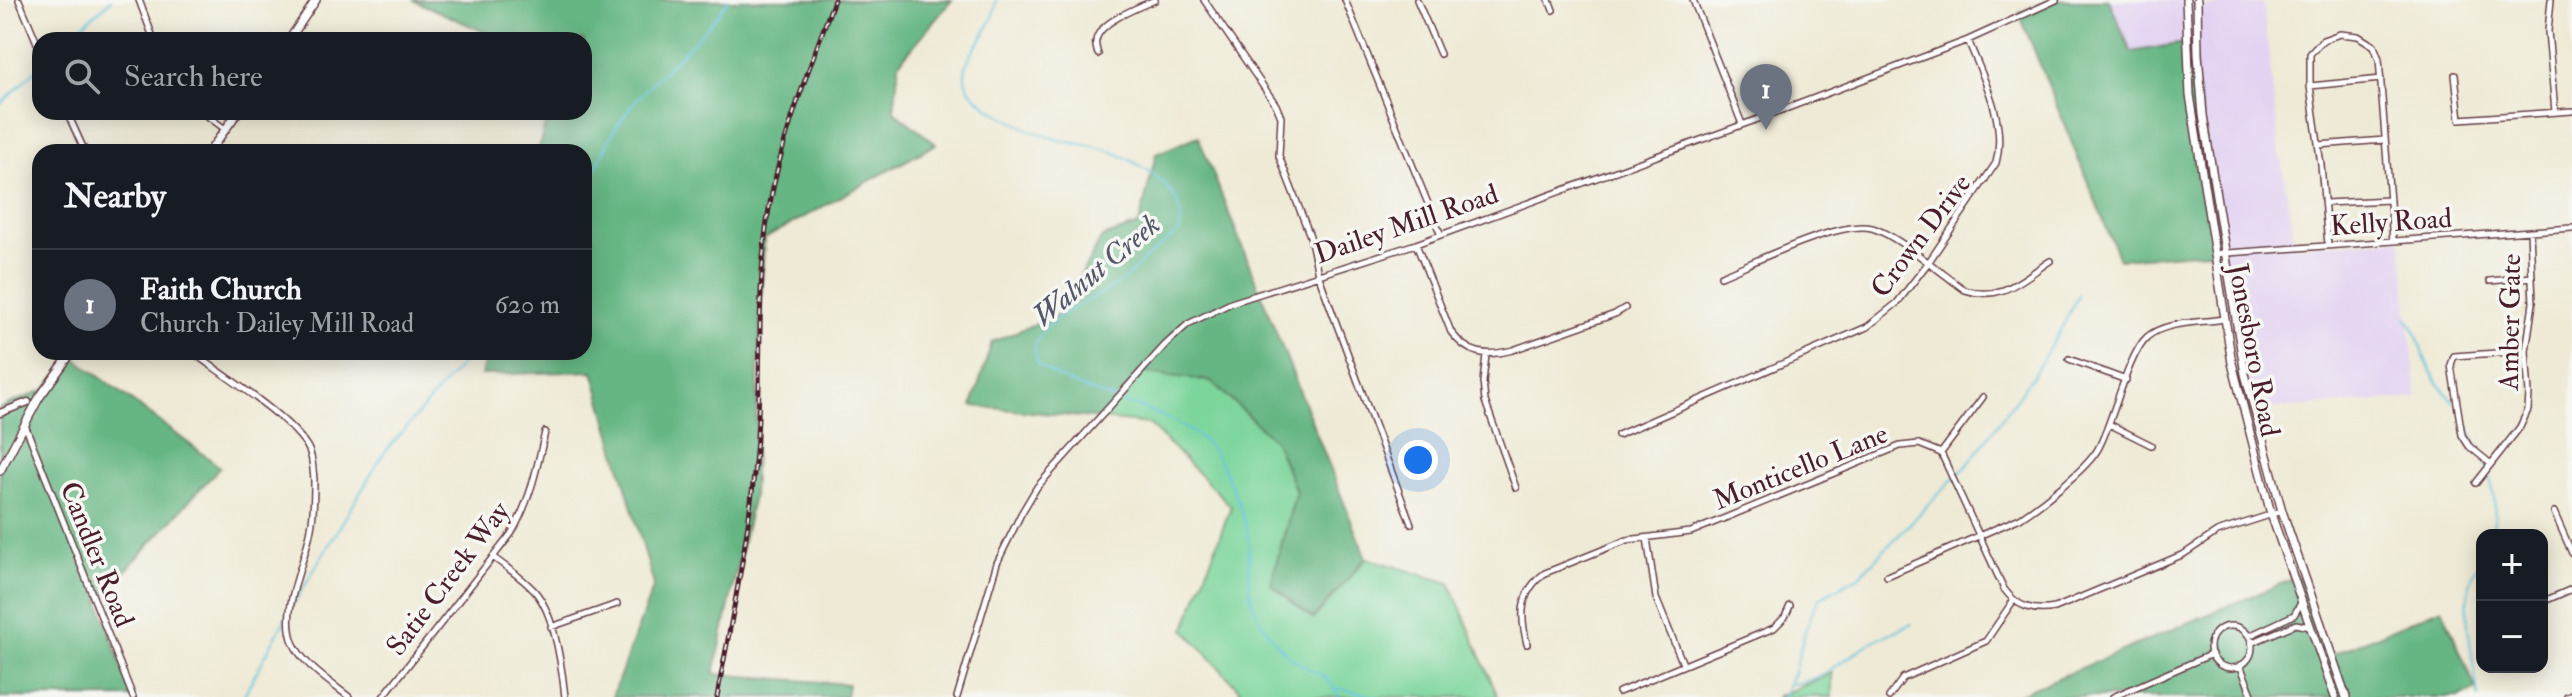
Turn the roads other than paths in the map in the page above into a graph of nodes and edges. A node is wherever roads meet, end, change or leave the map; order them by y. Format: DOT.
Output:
graph roads {
  1 [pos="19,0"];
  2 [pos="316,0"];
  3 [pos="1155,0"];
  4 [pos="1204,0"];
  5 [pos="1345,0"];
  6 [pos="1417,0"];
  7 [pos="1549,0"];
  8 [pos="1693,0"];
  9 [pos="2056,0"];
  10 [pos="2186,0"];
  11 [pos="2197,0"];
  12 [pos="2551,0"];
  13 [pos="141,1"];
  14 [pos="1553,10"];
  15 [pos="32,32"];
  16 [pos="151,32"];
  17 [pos="294,32"];
  18 [pos="1968,40"];
  19 [pos="1098,54"];
  20 [pos="1440,54"];
  21 [pos="2455,75"];
  22 [pos="2381,79"];
  23 [pos="2310,86"];
  24 [pos="2572,111"];
  25 [pos="2555,112"];
  26 [pos="71,120"];
  27 [pos="213,120"];
  28 [pos="232,120"];
  29 [pos="1742,124"];
  30 [pos="225,129"];
  31 [pos="2386,140"];
  32 [pos="81,144"];
  33 [pos="215,144"];
  34 [pos="2318,145"];
  35 [pos="2390,200"];
  36 [pos="2325,203"];
  37 [pos="2572,228"];
  38 [pos="2530,231"];
  39 [pos="1440,233"];
  40 [pos="2393,241"];
  41 [pos="1416,244"];
  42 [pos="2328,245"];
  43 [pos="2224,253"];
  44 [pos="2213,254"];
  45 [pos="2050,261"];
  46 [pos="1928,263"];
  47 [pos="1318,274"];
  48 [pos="1721,276"];
  49 [pos="2532,277"];
  50 [pos="2490,281"];
  51 [pos="1625,308"];
  52 [pos="2224,319"];
  53 [pos="2526,351"];
  54 [pos="1486,355"];
  55 [pos="2069,359"];
  56 [pos="66,360"];
  57 [pos="203,360"];
  58 [pos="2126,380"];
  59 [pos="1983,397"];
  60 [pos="39,398"];
  61 [pos="28,402"];
  62 [pos="0,413"];
  63 [pos="2109,424"];
  64 [pos="25,425"];
  65 [pos="545,432"];
  66 [pos="1618,435"];
  67 [pos="2151,445"];
  68 [pos="1941,453"];
  69 [pos="2491,464"];
  70 [pos="0,471"];
  71 [pos="2476,483"];
  72 [pos="1516,488"];
  73 [pos="2282,511"];
  74 [pos="2554,512"];
  75 [pos="2271,514"];
  76 [pos="1411,524"];
  77 [pos="1980,536"];
  78 [pos="1647,538"];
  79 [pos="2572,553"];
  80 [pos="493,557"];
  81 [pos="1887,576"];
  82 [pos="2572,589"];
  83 [pos="2013,601"];
  84 [pos="2544,601"];
  85 [pos="2301,602"];
  86 [pos="617,604"];
  87 [pos="1790,606"];
  88 [pos="551,627"];
  89 [pos="2310,627"];
  90 [pos="2250,639"];
  91 [pos="1527,644"];
  92 [pos="2212,654"];
  93 [pos="1683,664"];
  94 [pos="2240,665"];
  95 [pos="1619,692"];
  96 [pos="133,697"];
  97 [pos="349,697"];
  98 [pos="383,697"];
  99 [pos="565,697"];
  100 [pos="957,697"];
  101 [pos="1889,697"];
  102 [pos="2113,697"];
  103 [pos="2253,697"];
  104 [pos="2335,697"];
  105 [pos="2346,697"];
  1 -- 15 [label="street"];
  2 -- 17 [label="main road"];
  3 -- 19 [label="street"];
  4 -- 47 [label="street"];
  5 -- 39 [label="street"];
  6 -- 20 [label="street"];
  7 -- 14 [label="street"];
  8 -- 29 [label="street"];
  9 -- 18 [label="street, Dailey Mill Road"];
  10 -- 44 [label="main road, Jonesboro Road"];
  11 -- 43 [label="main road, Jonesboro Road"];
  12 -- 25 [label="street"];
  13 -- 16 [label="street"];
  18 -- 29 [label="street, Dailey Mill Road"];
  18 -- 46 [label="street, Crown Drive"];
  21 -- 25 [label="street"];
  22 -- 23 [label="street"];
  22 -- 23 [label="street"];
  22 -- 31 [label="street"];
  23 -- 34 [label="street"];
  24 -- 25 [label="street"];
  26 -- 32 [label="street"];
  27 -- 30 [label="street"];
  28 -- 30 [label="main road"];
  29 -- 39 [label="street, Dailey Mill Road"];
  30 -- 33 [label="main road"];
  31 -- 34 [label="street"];
  31 -- 35 [label="street"];
  34 -- 36 [label="street"];
  35 -- 36 [label="street"];
  35 -- 40 [label="street"];
  36 -- 42 [label="street"];
  37 -- 38 [label="street, Kelly Road"];
  38 -- 40 [label="street, Kelly Road"];
  38 -- 49 [label="street, Amber Gate"];
  39 -- 41 [label="street, Dailey Mill Road"];
  40 -- 42 [label="street, Kelly Road"];
  41 -- 47 [label="street, Dailey Mill Road"];
  41 -- 54 [label="street"];
  42 -- 43 [label="street, Kelly Road"];
  43 -- 44 [label="street, Kelly Road"];
  43 -- 73 [label="main road, Jonesboro Road"];
  44 -- 52 [label="main road, Jonesboro Road"];
  45 -- 46 [label="street"];
  46 -- 48 [label="street"];
  46 -- 66 [label="street, Crown Drive"];
  47 -- 76 [label="street"];
  47 -- 100 [label="street, Dailey Mill Road"];
  49 -- 50 [label="street"];
  49 -- 53 [label="street, Amber Gate"];
  51 -- 54 [label="street"];
  52 -- 58 [label="street"];
  52 -- 75 [label="main road, Jonesboro Road"];
  53 -- 69 [label="street, Amber Gate"];
  53 -- 69 [label="street"];
  54 -- 72 [label="street"];
  55 -- 58 [label="street"];
  56 -- 60 [label="main road"];
  57 -- 97 [label="street"];
  58 -- 63 [label="street"];
  59 -- 68 [label="street"];
  60 -- 61 [label="street"];
  60 -- 64 [label="main road"];
  61 -- 62 [label="street"];
  63 -- 67 [label="street"];
  63 -- 77 [label="street"];
  64 -- 70 [label="main road"];
  64 -- 96 [label="street, Candler Road"];
  65 -- 80 [label="street, Satie Creek Way"];
  68 -- 77 [label="street"];
  68 -- 78 [label="street, Monticello Lane"];
  69 -- 71 [label="street, Amber Gate"];
  73 -- 75 [label="street"];
  73 -- 105 [label="main road, Jonesboro Road"];
  74 -- 79 [label="street"];
  75 -- 83 [label="street"];
  75 -- 85 [label="main road, Jonesboro Road"];
  77 -- 81 [label="street"];
  77 -- 83 [label="street"];
  78 -- 91 [label="street, Monticello Lane"];
  78 -- 93 [label="street"];
  80 -- 88 [label="street"];
  80 -- 98 [label="street, Satie Creek Way"];
  82 -- 84 [label="street"];
  83 -- 101 [label="street"];
  85 -- 89 [label="main road, Jonesboro Road"];
  85 -- 90 [label="street"];
  86 -- 88 [label="street"];
  87 -- 93 [label="street"];
  88 -- 99 [label="street"];
  89 -- 90 [label="street"];
  89 -- 104 [label="main road, Jonesboro Road"];
  90 -- 92 [label="street"];
  90 -- 94 [label="street"];
  92 -- 94 [label="street"];
  92 -- 102 [label="street"];
  93 -- 95 [label="street"];
  94 -- 103 [label="street"];
}
